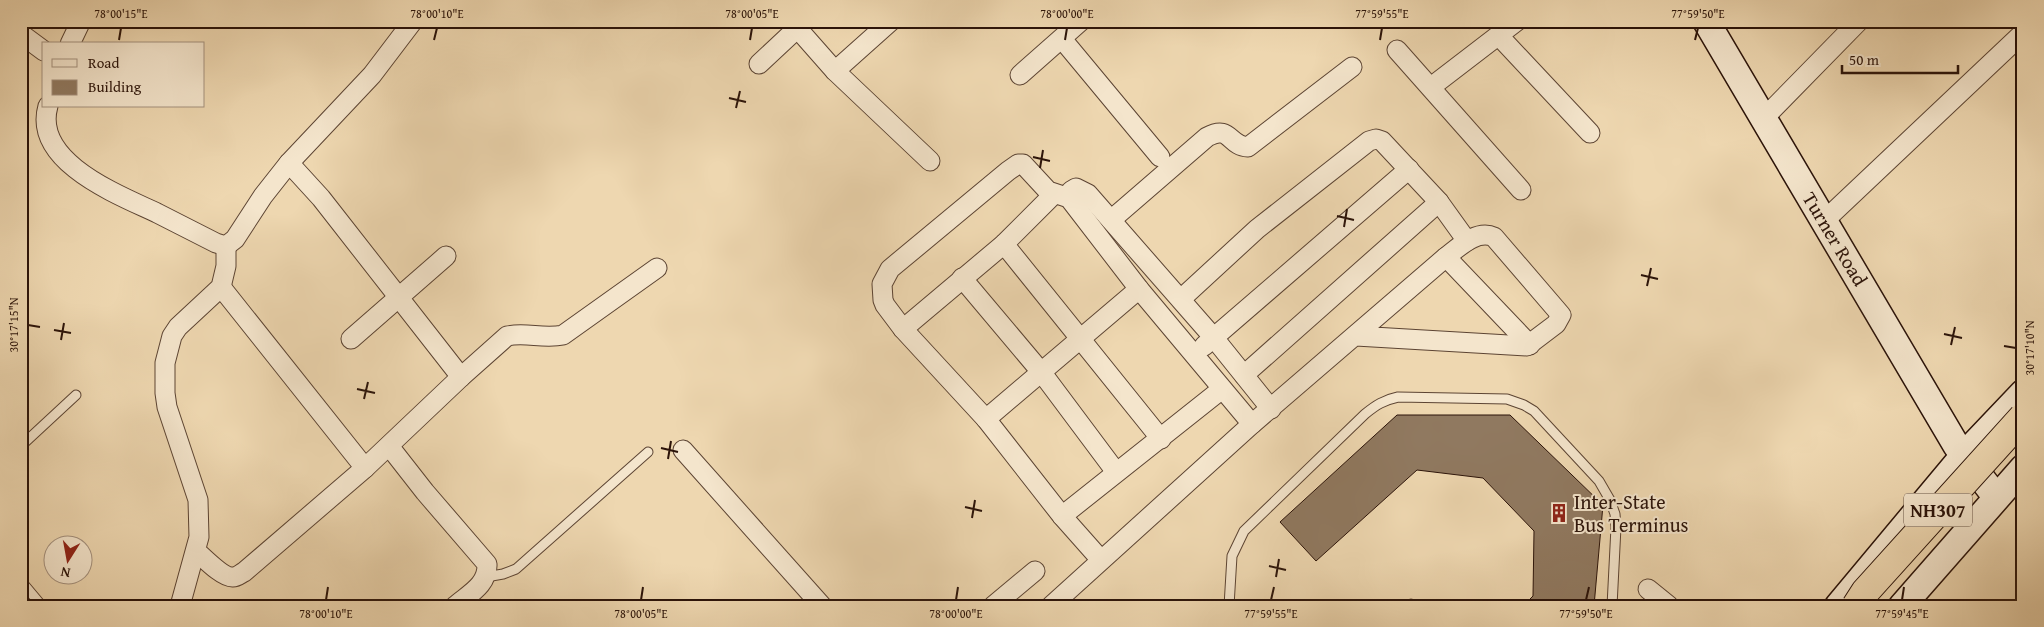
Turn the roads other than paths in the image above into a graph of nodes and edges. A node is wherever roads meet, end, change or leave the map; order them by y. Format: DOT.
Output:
graph roads {
  1 [pos="81,21"];
  2 [pos="413,21"];
  3 [pos="891,21"];
  4 [pos="1081,21"];
  5 [pos="1518,21"];
  6 [pos="1706,21"];
  7 [pos="1859,21"];
  8 [pos="802,25"];
  9 [pos="2023,33"];
  10 [pos="21,34"];
  11 [pos="1499,36"];
  12 [pos="1062,39"];
  13 [pos="71,42"];
  14 [pos="42,50"];
  15 [pos="1397,50"];
  16 [pos="759,64"];
  17 [pos="1352,67"];
  18 [pos="835,71"];
  19 [pos="1020,75"];
  20 [pos="1432,87"];
  21 [pos="48,108"];
  22 [pos="1763,119"];
  23 [pos="1590,133"];
  24 [pos="1160,157"];
  25 [pos="930,161"];
  26 [pos="289,164"];
  27 [pos="1409,169"];
  28 [pos="1521,190"];
  29 [pos="1061,196"];
  30 [pos="1439,202"];
  31 [pos="1111,220"];
  32 [pos="1824,220"];
  33 [pos="1467,241"];
  34 [pos="1004,244"];
  35 [pos="226,246"];
  36 [pos="446,256"];
  37 [pos="1446,257"];
  38 [pos="1148,261"];
  39 [pos="657,268"];
  40 [pos="962,278"];
  41 [pos="1134,283"];
  42 [pos="221,287"];
  43 [pos="398,296"];
  44 [pos="1181,300"];
  45 [pos="903,329"];
  46 [pos="1356,336"];
  47 [pos="1214,338"];
  48 [pos="351,339"];
  49 [pos="1081,340"];
  50 [pos="1530,345"];
  51 [pos="1194,355"];
  52 [pos="1042,373"];
  53 [pos="1244,375"];
  54 [pos="460,377"];
  55 [pos="1222,389"];
  56 [pos="2023,393"];
  57 [pos="76,395"];
  58 [pos="1271,409"];
  59 [pos="2023,417"];
  60 [pos="986,419"];
  61 [pos="1252,424"];
  62 [pos="1161,439"];
  63 [pos="2023,440"];
  64 [pos="21,446"];
  65 [pos="389,446"];
  66 [pos="683,450"];
  67 [pos="648,452"];
  68 [pos="1964,455"];
  69 [pos="365,468"];
  70 [pos="2023,468"];
  71 [pos="1116,472"];
  72 [pos="1996,497"];
  73 [pos="1062,516"];
  74 [pos="196,551"];
  75 [pos="1101,560"];
  76 [pos="1036,571"];
  77 [pos="486,577"];
  78 [pos="21,581"];
  79 [pos="1648,589"];
  80 [pos="42,606"];
  81 [pos="180,606"];
  82 [pos="455,606"];
  83 [pos="822,606"];
  84 [pos="993,606"];
  85 [pos="1050,606"];
  86 [pos="1229,606"];
  87 [pos="1612,606"];
  88 [pos="1669,606"];
  89 [pos="1838,606"];
  90 [pos="1856,606"];
  91 [pos="1878,606"];
  92 [pos="1902,606"];
  1 -- 13 [label="street"];
  2 -- 26 [label="street"];
  3 -- 18 [label="street"];
  4 -- 12 [label="street"];
  5 -- 11 [label="street"];
  6 -- 22 [label="main road, Turner Road"];
  7 -- 22 [label="street"];
  8 -- 16 [label="street"];
  8 -- 18 [label="street"];
  9 -- 32 [label="street"];
  10 -- 14 [label="street"];
  11 -- 20 [label="street"];
  11 -- 23 [label="street"];
  12 -- 19 [label="street"];
  12 -- 24 [label="street"];
  15 -- 20 [label="street"];
  17 -- 31 [label="street"];
  18 -- 25 [label="street"];
  20 -- 28 [label="street"];
  21 -- 35 [label="street"];
  22 -- 32 [label="main road, Turner Road"];
  26 -- 35 [label="street"];
  26 -- 43 [label="street"];
  27 -- 30 [label="street"];
  27 -- 44 [label="street"];
  27 -- 47 [label="street"];
  29 -- 31 [label="street"];
  29 -- 34 [label="street"];
  29 -- 41 [label="street"];
  29 -- 45 [label="street"];
  30 -- 33 [label="street"];
  30 -- 53 [label="street"];
  31 -- 38 [label="street"];
  32 -- 68 [label="main road, Turner Road"];
  33 -- 37 [label="street"];
  33 -- 50 [label="street"];
  34 -- 40 [label="street"];
  34 -- 49 [label="street"];
  35 -- 42 [label="street"];
  36 -- 43 [label="street"];
  37 -- 46 [label="street"];
  37 -- 50 [label="street"];
  38 -- 41 [label="street"];
  38 -- 44 [label="street"];
  39 -- 54 [label="street"];
  40 -- 45 [label="street"];
  40 -- 52 [label="street"];
  41 -- 49 [label="street"];
  41 -- 51 [label="street"];
  42 -- 69 [label="street"];
  42 -- 74 [label="street"];
  43 -- 48 [label="street"];
  43 -- 54 [label="street"];
  44 -- 47 [label="street"];
  45 -- 60 [label="street"];
  46 -- 50 [label="street"];
  46 -- 58 [label="street"];
  47 -- 51 [label="street"];
  47 -- 53 [label="street"];
  49 -- 52 [label="street"];
  49 -- 62 [label="street"];
  51 -- 55 [label="street"];
  52 -- 60 [label="street"];
  52 -- 71 [label="street"];
  53 -- 58 [label="street"];
  54 -- 65 [label="street"];
  55 -- 61 [label="street"];
  55 -- 62 [label="street"];
  56 -- 68 [label="main road"];
  57 -- 64 [label="lane"];
  58 -- 61 [label="street"];
  59 -- 90 [label="highway, NH307, bridge"];
  60 -- 73 [label="street"];
  61 -- 75 [label="street"];
  62 -- 71 [label="street"];
  63 -- 91 [label="highway, NH307"];
  65 -- 69 [label="street"];
  65 -- 77 [label="street"];
  66 -- 83 [label="street"];
  67 -- 77 [label="lane"];
  68 -- 72 [label="main road, Turner Road"];
  68 -- 89 [label="main road"];
  69 -- 74 [label="street"];
  70 -- 72 [label="main road"];
  71 -- 73 [label="street"];
  72 -- 92 [label="main road"];
  73 -- 75 [label="street"];
  74 -- 81 [label="street"];
  75 -- 85 [label="street"];
  76 -- 84 [label="street"];
  77 -- 82 [label="street"];
  78 -- 80 [label="lane"];
  79 -- 88 [label="street"];
  86 -- 87 [label="lane"];
}
